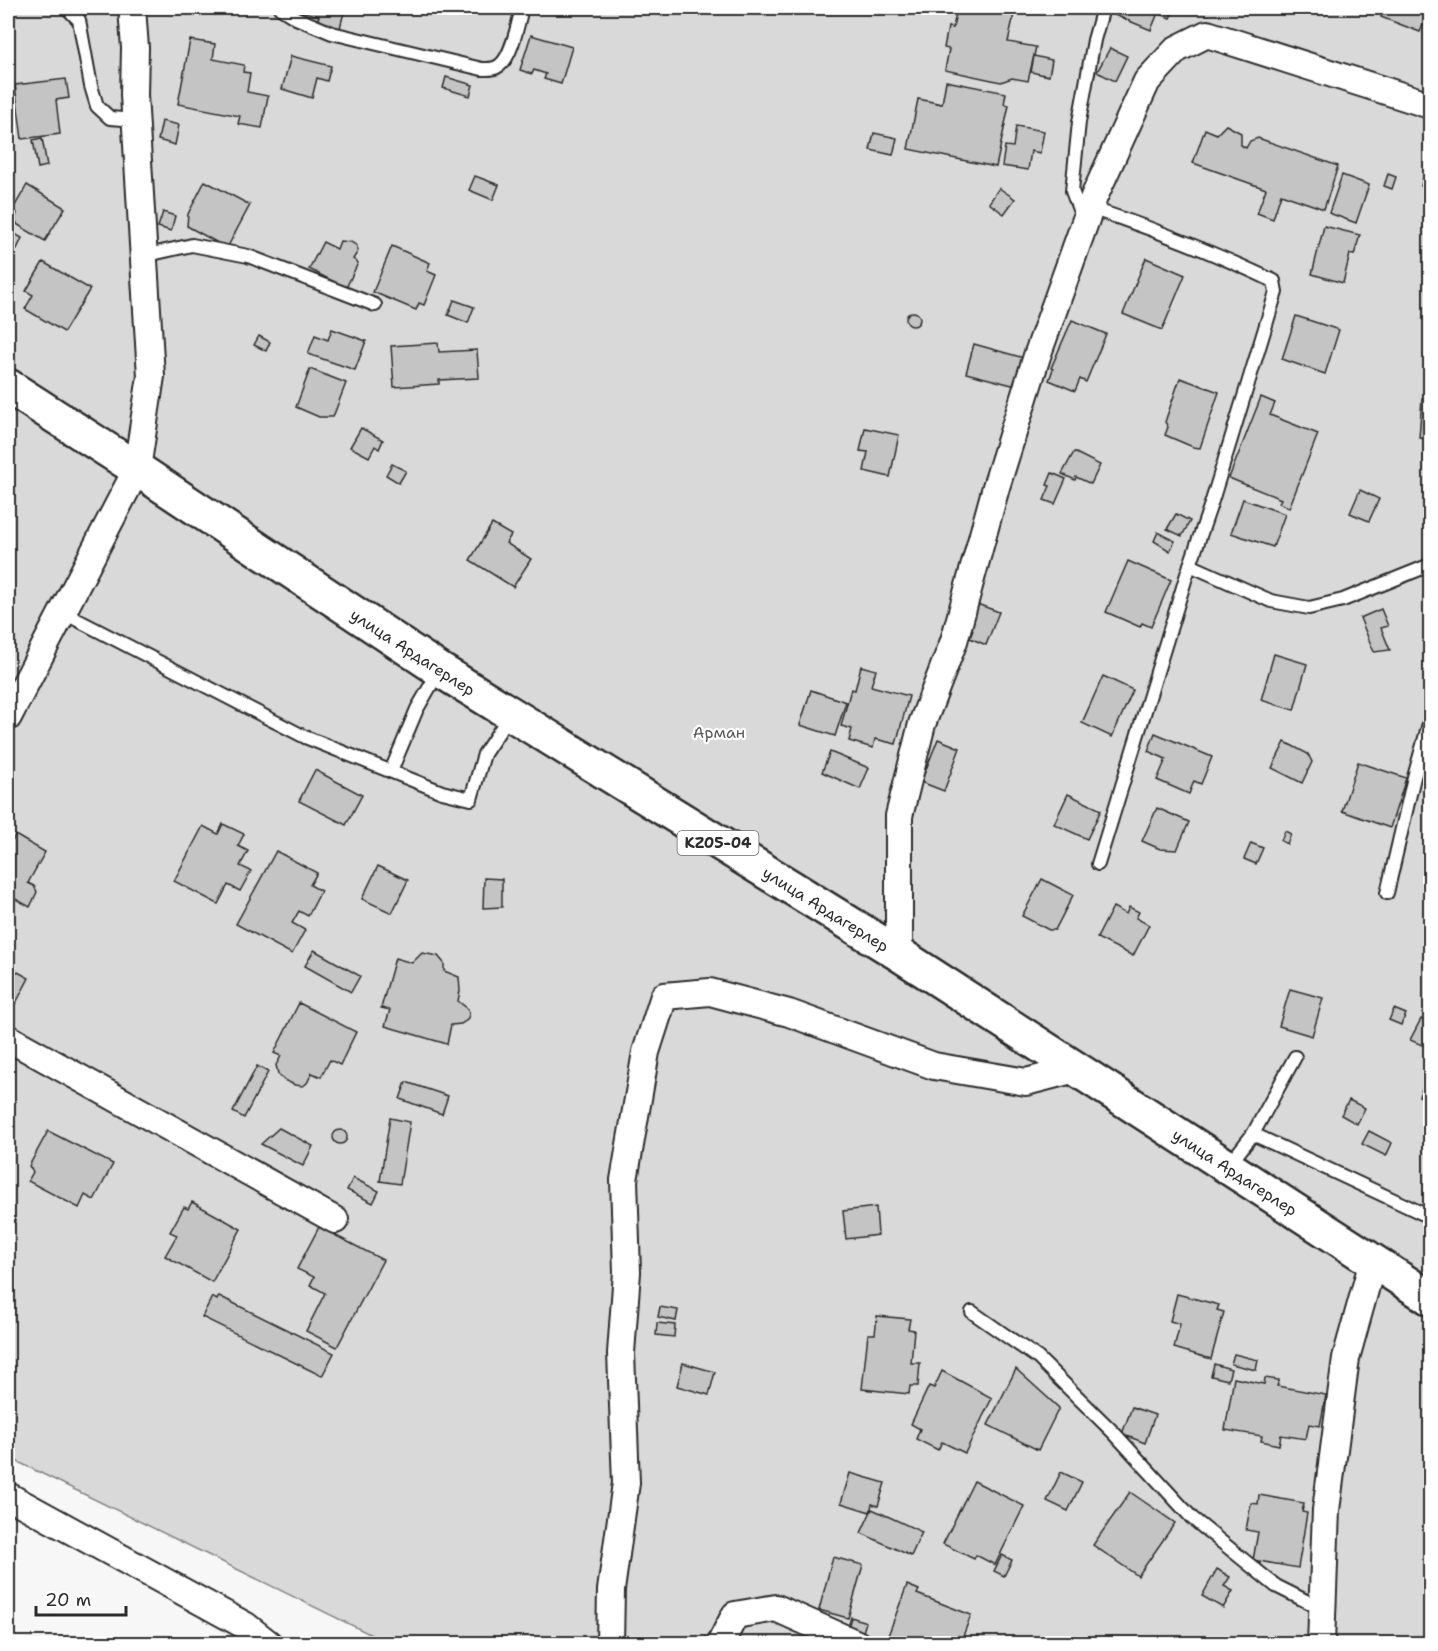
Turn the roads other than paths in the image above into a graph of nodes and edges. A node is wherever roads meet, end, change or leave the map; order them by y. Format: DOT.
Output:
graph roads {
  1 [pos="132,8"];
  2 [pos="280,8"];
  3 [pos="522,8"];
  4 [pos="1103,8"];
  5 [pos="70,11"];
  6 [pos="1431,105"];
  7 [pos="136,120"];
  8 [pos="1087,216"];
  9 [pos="143,256"];
  10 [pos="375,305"];
  11 [pos="8,386"];
  12 [pos="137,469"];
  13 [pos="1190,565"];
  14 [pos="1431,565"];
  15 [pos="62,612"];
  16 [pos="440,670"];
  17 [pos="510,715"];
  18 [pos="8,717"];
  19 [pos="1431,720"];
  20 [pos="391,771"];
  21 [pos="1098,864"];
  22 [pos="1387,893"];
  23 [pos="899,954"];
  24 [pos="8,1038"];
  25 [pos="1295,1057"];
  26 [pos="1076,1069"];
  27 [pos="1253,1134"];
  28 [pos="1228,1167"];
  29 [pos="1431,1217"];
  30 [pos="335,1220"];
  31 [pos="1373,1261"];
  32 [pos="1431,1298"];
  33 [pos="972,1312"];
  34 [pos="8,1496"];
  35 [pos="1322,1609"];
  36 [pos="269,1644"];
  37 [pos="610,1644"];
  38 [pos="720,1644"];
  39 [pos="857,1644"];
  40 [pos="1321,1644"];
  1 -- 7 [label="street"];
  2 -- 3 [label="lane"];
  4 -- 8 [label="lane"];
  5 -- 7 [label="lane"];
  6 -- 8 [label="street"];
  7 -- 9 [label="street"];
  8 -- 13 [label="lane"];
  8 -- 23 [label="street"];
  9 -- 10 [label="lane"];
  9 -- 12 [label="street"];
  11 -- 12 [label="main road, улица Ардагерлер / KZ05-04"];
  12 -- 15 [label="street"];
  12 -- 16 [label="main road, улица Ардагерлер / KZ05-04"];
  13 -- 14 [label="lane"];
  13 -- 21 [label="lane"];
  15 -- 18 [label="street"];
  15 -- 20 [label="lane"];
  16 -- 17 [label="main road, улица Ардагерлер / KZ05-04"];
  16 -- 20 [label="lane"];
  17 -- 20 [label="lane"];
  17 -- 23 [label="main road, улица Ардагерлер / KZ05-04"];
  19 -- 22 [label="lane"];
  23 -- 26 [label="main road, улица Ардагерлер / KZ05-04"];
  24 -- 30 [label="street"];
  25 -- 27 [label="lane"];
  26 -- 28 [label="main road, улица Ардагерлер / KZ05-04"];
  26 -- 37 [label="street"];
  27 -- 28 [label="lane"];
  27 -- 29 [label="lane"];
  28 -- 31 [label="main road, улица Ардагерлер / KZ05-04"];
  31 -- 32 [label="main road, улица Ардагерлер / KZ05-04"];
  31 -- 35 [label="street"];
  33 -- 35 [label="lane"];
  34 -- 36 [label="street"];
  35 -- 40 [label="street"];
  38 -- 39 [label="street"];
}
